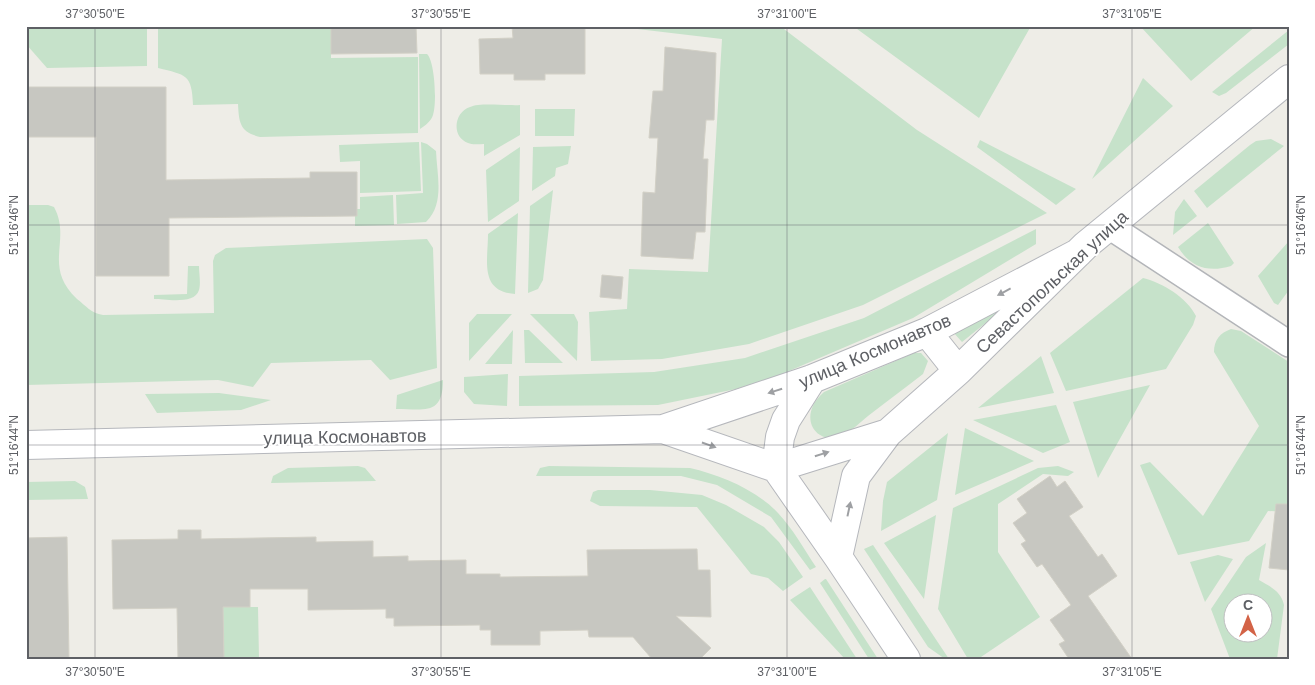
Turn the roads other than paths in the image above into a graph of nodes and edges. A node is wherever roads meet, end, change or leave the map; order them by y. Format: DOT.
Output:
graph roads {
  1 [pos="1289,79"];
  2 [pos="1109,226"];
  3 [pos="1078,253"];
  4 [pos="927,332"];
  5 [pos="1289,344"];
  6 [pos="958,371"];
  7 [pos="812,379"];
  8 [pos="663,429"];
  9 [pos="888,433"];
  10 [pos="26,445"];
  11 [pos="776,468"];
  12 [pos="838,556"];
  13 [pos="906,659"];
  1 -- 2 [label="main road, Севастопольская улица"];
  2 -- 3 [label="main road, Севастопольская улица"];
  2 -- 5 [label="street"];
  3 -- 4 [label="main road, улица Космонавтов, one-way"];
  3 -- 6 [label="main road, Севастопольская улица"];
  4 -- 6 [label="main road"];
  4 -- 7 [label="main road, улица Космонавтов"];
  6 -- 9 [label="main road, Севастопольская улица"];
  7 -- 8 [label="main road, улица Космонавтов, one-way"];
  7 -- 11 [label="main road"];
  8 -- 10 [label="main road, улица Космонавтов"];
  8 -- 11 [label="main road, улица Космонавтов, one-way"];
  11 -- 9 [label="main road, Севастопольская улица, one-way"];
  12 -- 9 [label="main road, Севастопольская улица, one-way"];
  11 -- 12 [label="main road"];
  12 -- 13 [label="main road"];
}
